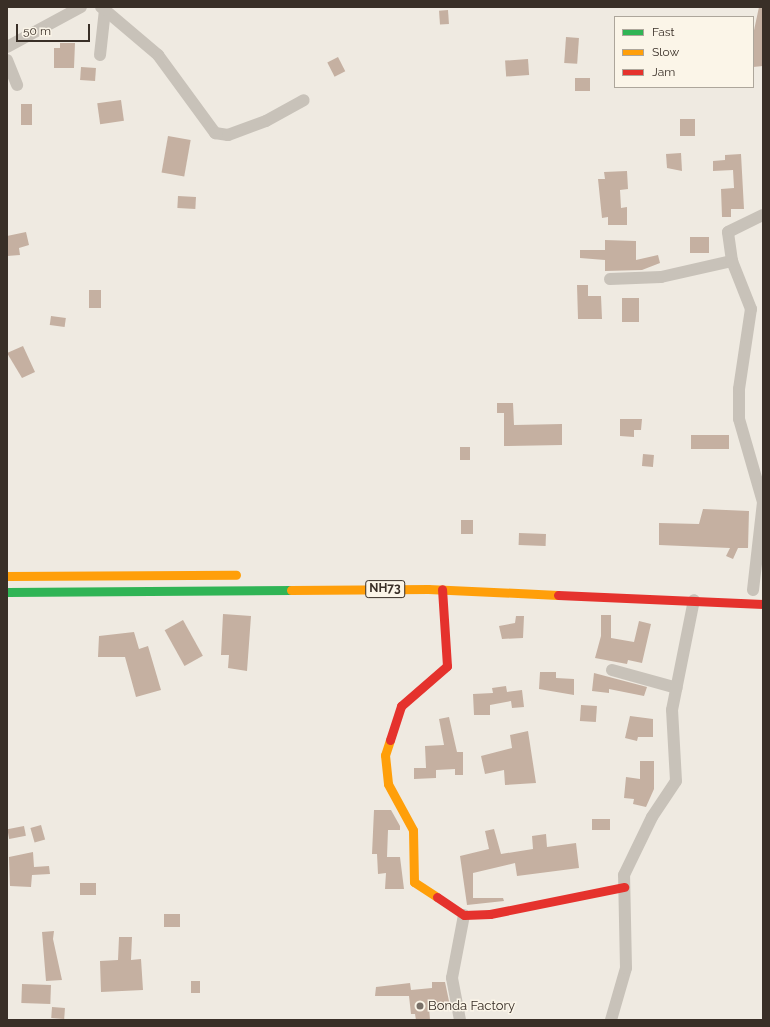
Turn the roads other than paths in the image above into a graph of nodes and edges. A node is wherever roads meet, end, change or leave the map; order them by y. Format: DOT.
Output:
graph roads {
  1 [pos="77,8"];
  2 [pos="103,9"];
  3 [pos="7,47"];
  4 [pos="100,55"];
  5 [pos="7,60"];
  6 [pos="18,85"];
  7 [pos="304,100"];
  8 [pos="763,215"];
  9 [pos="732,261"];
  10 [pos="610,279"];
  11 [pos="244,575"];
  12 [pos="7,576"];
  13 [pos="442,589"];
  14 [pos="754,590"];
  15 [pos="7,592"];
  16 [pos="694,600"];
  17 [pos="763,604"];
  18 [pos="612,670"];
  19 [pos="677,688"];
  20 [pos="624,887"];
  21 [pos="464,915"];
  22 [pos="460,1020"];
  23 [pos="611,1020"];
  1 -- 3 [label="street"];
  2 -- 4 [label="street"];
  2 -- 7 [label="street"];
  5 -- 6 [label="street"];
  8 -- 9 [label="street"];
  9 -- 10 [label="street"];
  9 -- 14 [label="street"];
  11 -- 12 [label="main road"];
  13 -- 15 [label="main road, NH73"];
  13 -- 16 [label="main road, NH73"];
  13 -- 21 [label="main road"];
  16 -- 17 [label="main road, NH73"];
  16 -- 19 [label="street"];
  18 -- 19 [label="street"];
  19 -- 20 [label="street"];
  20 -- 21 [label="main road"];
  20 -- 23 [label="street"];
  21 -- 22 [label="street"];
}
